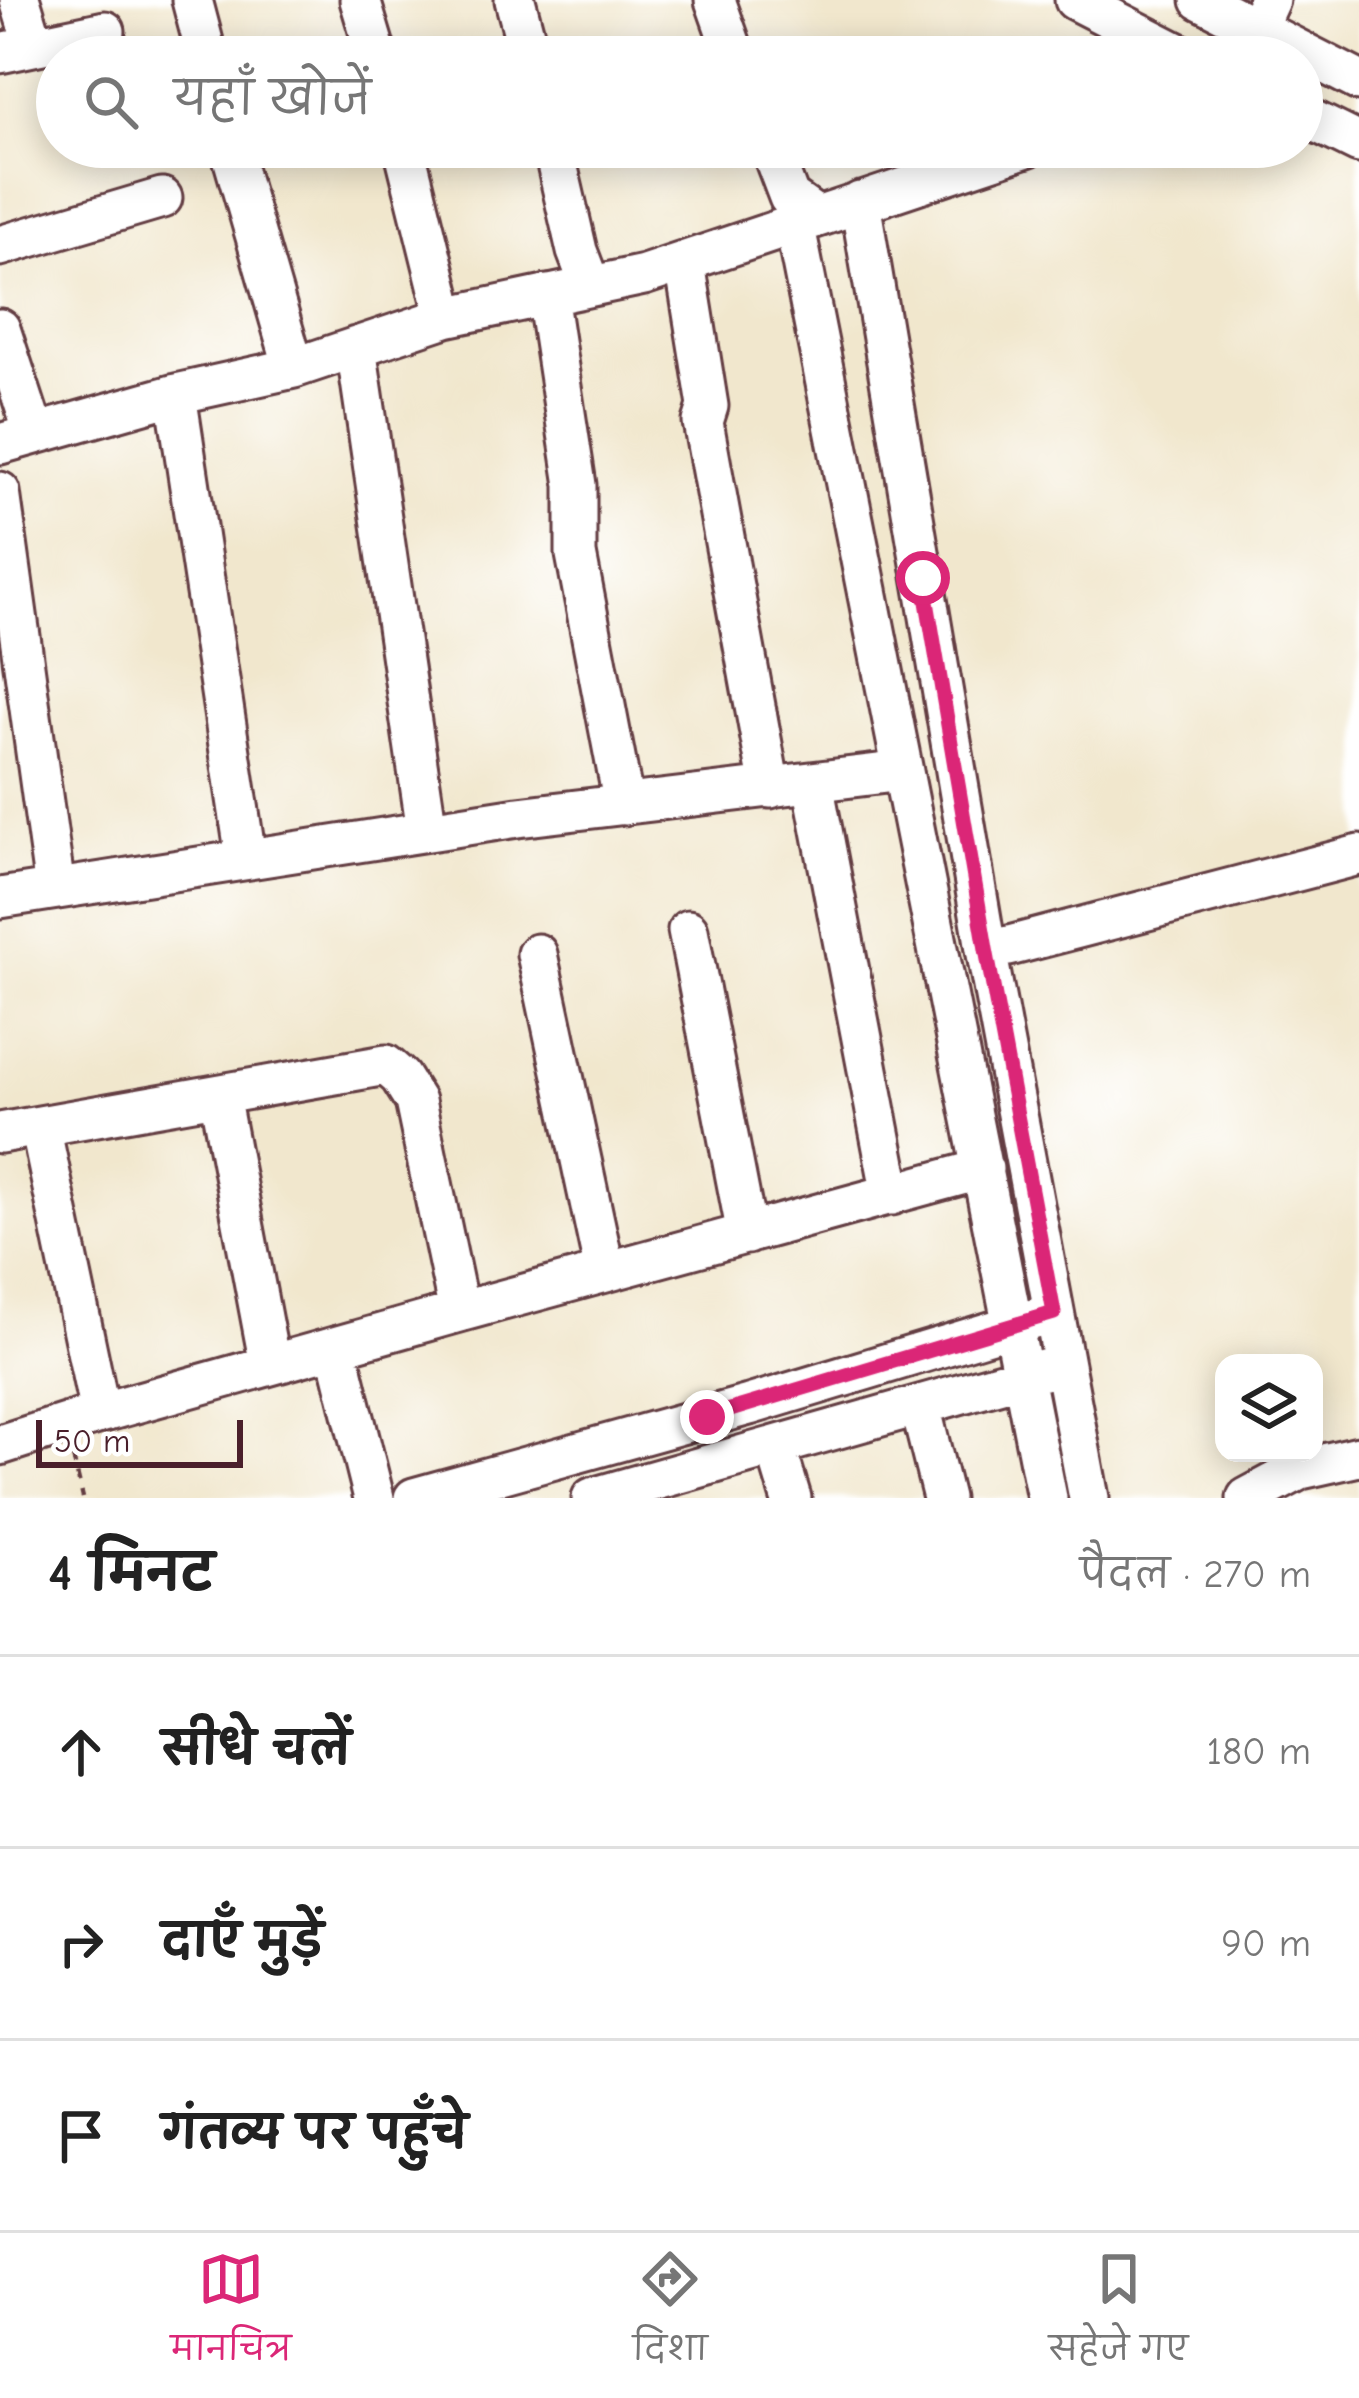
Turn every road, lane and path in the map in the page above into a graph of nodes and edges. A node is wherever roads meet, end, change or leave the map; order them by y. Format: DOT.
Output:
graph roads {
  1 [pos="20,0"];
  2 [pos="192,0"];
  3 [pos="360,0"];
  4 [pos="515,0"];
  5 [pos="715,0"];
  6 [pos="1075,0"];
  7 [pos="1201,0"];
  8 [pos="1256,28"];
  9 [pos="105,31"];
  10 [pos="79,36"];
  11 [pos="201,36"];
  12 [pos="371,36"];
  13 [pos="524,36"];
  14 [pos="728,36"];
  15 [pos="1145,36"];
  16 [pos="16,48"];
  17 [pos="1323,62"];
  18 [pos="1359,81"];
  19 [pos="1323,125"];
  20 [pos="1359,143"];
  21 [pos="236,168"];
  22 [pos="409,168"];
  23 [pos="558,168"];
  24 [pos="779,168"];
  25 [pos="963,168"];
  26 [pos="162,198"];
  27 [pos="860,202"];
  28 [pos="806,222"];
  29 [pos="0,246"];
  30 [pos="686,263"];
  31 [pos="590,285"];
  32 [pos="547,295"];
  33 [pos="446,317"];
  34 [pos="0,329"];
  35 [pos="356,347"];
  36 [pos="294,368"];
  37 [pos="176,394"];
  38 [pos="17,438"];
  39 [pos="0,492"];
  40 [pos="902,772"];
  41 [pos="813,783"];
  42 [pos="770,788"];
  43 [pos="624,805"];
  44 [pos="427,831"];
  45 [pos="1359,855"];
  46 [pos="246,858"];
  47 [pos="56,889"];
  48 [pos="0,898"];
  49 [pos="688,929"];
  50 [pos="986,949"];
  51 [pos="537,954"];
  52 [pos="219,1095"];
  53 [pos="40,1126"];
  54 [pos="0,1133"];
  55 [pos="982,1169"];
  56 [pos="892,1195"];
  57 [pos="746,1234"];
  58 [pos="605,1272"];
  59 [pos="459,1312"];
  60 [pos="1054,1313"];
  61 [pos="1013,1325"];
  62 [pos="337,1349"];
  63 [pos="1064,1364"];
  64 [pos="270,1365"];
  65 [pos="1023,1375"];
  66 [pos="920,1406"];
  67 [pos="82,1418"];
  68 [pos="0,1445"];
  69 [pos="776,1448"];
  70 [pos="1359,1456"];
  71 [pos="83,1498"];
  72 [pos="374,1498"];
  73 [pos="414,1498"];
  74 [pos="592,1498"];
  75 [pos="791,1498"];
  76 [pos="944,1498"];
  77 [pos="1047,1498"];
  78 [pos="1089,1498"];
  79 [pos="1247,1498"];
  1 -- 16 [label="street"];
  2 -- 11 [label="street"];
  3 -- 12 [label="street"];
  4 -- 13 [label="street"];
  5 -- 14 [label="street"];
  6 -- 15 [label="street"];
  7 -- 8 [label="street"];
  9 -- 10 [label="street"];
  17 -- 18 [label="street"];
  19 -- 20 [label="street"];
  21 -- 36 [label="street"];
  22 -- 33 [label="street"];
  23 -- 31 [label="street"];
  24 -- 28 [label="street"];
  25 -- 27 [label="street"];
  26 -- 29 [label="street"];
  27 -- 28 [label="street"];
  27 -- 50 [label="street"];
  28 -- 30 [label="street"];
  28 -- 40 [label="street"];
  30 -- 31 [label="street"];
  30 -- 42 [label="street"];
  31 -- 32 [label="street"];
  32 -- 33 [label="street"];
  32 -- 43 [label="street"];
  33 -- 35 [label="street"];
  34 -- 38 [label="street"];
  35 -- 36 [label="street"];
  35 -- 44 [label="street"];
  36 -- 37 [label="street"];
  37 -- 38 [label="street"];
  37 -- 46 [label="street"];
  39 -- 47 [label="street"];
  40 -- 41 [label="street"];
  40 -- 55 [label="street"];
  41 -- 42 [label="street"];
  41 -- 56 [label="street"];
  42 -- 43 [label="street"];
  43 -- 44 [label="street"];
  44 -- 46 [label="street"];
  45 -- 50 [label="street"];
  46 -- 47 [label="street"];
  47 -- 48 [label="street"];
  49 -- 57 [label="street"];
  50 -- 60 [label="street"];
  51 -- 58 [label="street"];
  52 -- 53 [label="street"];
  52 -- 59 [label="street"];
  52 -- 64 [label="street"];
  53 -- 54 [label="street"];
  53 -- 67 [label="street"];
  55 -- 56 [label="street"];
  55 -- 61 [label="street"];
  56 -- 57 [label="street"];
  57 -- 58 [label="street"];
  58 -- 59 [label="street"];
  59 -- 62 [label="street"];
  60 -- 61 [label="street"];
  60 -- 63 [label="street"];
  61 -- 65 [label="street"];
  61 -- 73 [label="street"];
  62 -- 64 [label="street"];
  62 -- 72 [label="street"];
  63 -- 65 [label="street"];
  63 -- 78 [label="street"];
  64 -- 67 [label="street"];
  65 -- 66 [label="street"];
  65 -- 77 [label="street"];
  66 -- 69 [label="street"];
  66 -- 76 [label="street"];
  67 -- 68 [label="street"];
  67 -- 71 [label="path"];
  69 -- 74 [label="street"];
  69 -- 75 [label="street"];
  70 -- 79 [label="street"];
}
